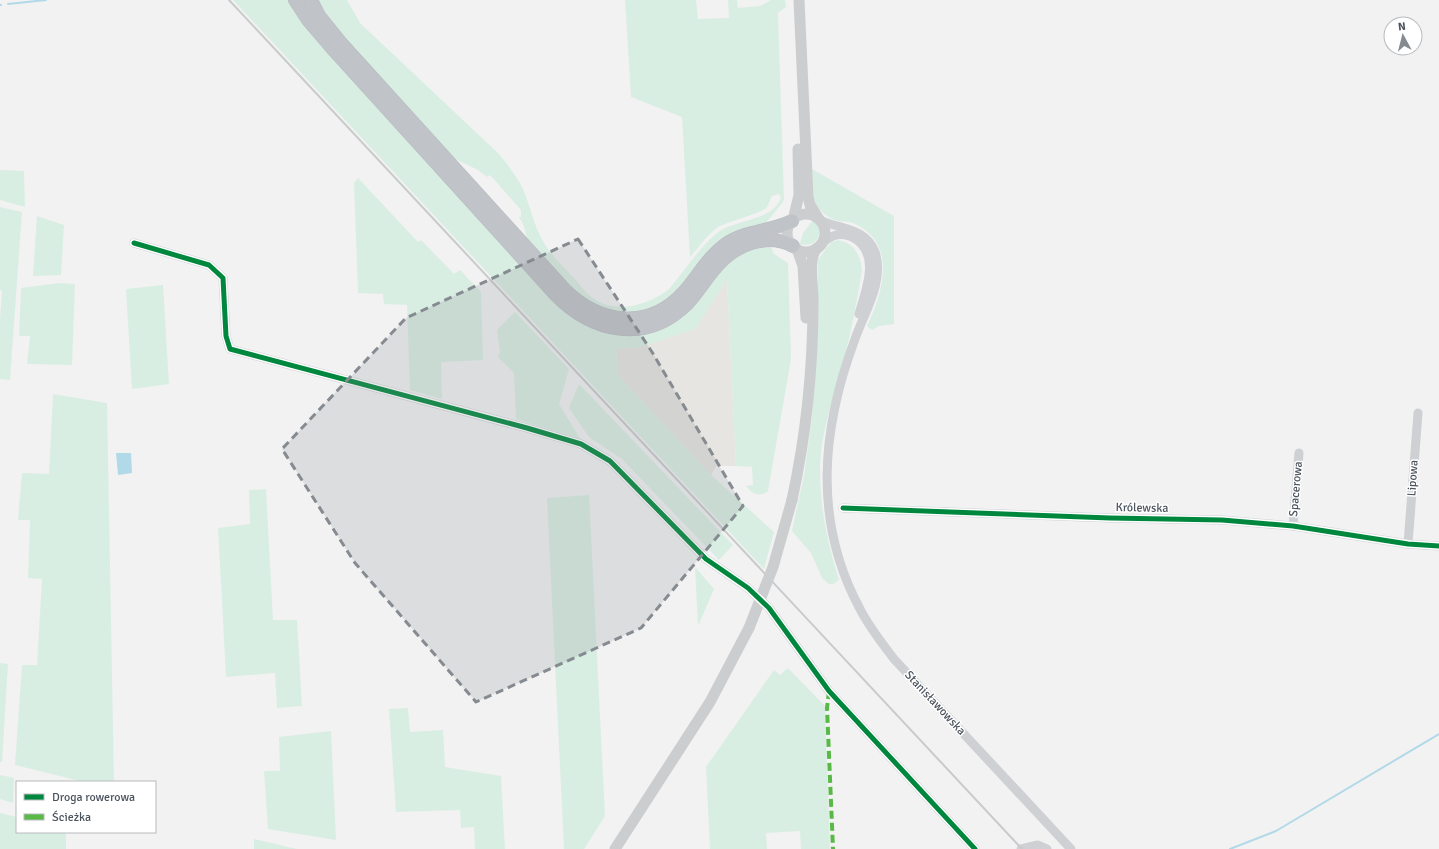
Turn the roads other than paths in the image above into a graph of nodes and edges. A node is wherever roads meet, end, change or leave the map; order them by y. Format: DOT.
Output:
graph roads {
  1 [pos="294,0"];
  2 [pos="301,0"];
  3 [pos="311,0"];
  4 [pos="793,0"];
  5 [pos="799,0"];
  6 [pos="317,30"];
  7 [pos="819,219"];
  8 [pos="792,220"];
  9 [pos="134,243"];
  10 [pos="819,246"];
  11 [pos="795,247"];
  12 [pos="854,340"];
  13 [pos="1418,412"];
  14 [pos="805,426"];
  15 [pos="1299,453"];
  16 [pos="843,508"];
  17 [pos="1293,526"];
  18 [pos="1408,544"];
  19 [pos="1439,546"];
  20 [pos="615,849"];
  21 [pos="974,849"];
  22 [pos="1022,849"];
  23 [pos="1047,849"];
  24 [pos="1071,849"];
  1 -- 6 [label="highway"];
  2 -- 6 [label="highway"];
  3 -- 8 [label="highway"];
  4 -- 8 [label="main road"];
  5 -- 7 [label="main road"];
  6 -- 11 [label="highway"];
  7 -- 8 [label="main road"];
  7 -- 10 [label="main road"];
  7 -- 12 [label="street"];
  8 -- 11 [label="main road"];
  9 -- 21 [label="street"];
  10 -- 11 [label="main road"];
  10 -- 12 [label="street"];
  10 -- 14 [label="main road"];
  11 -- 14 [label="main road"];
  12 -- 24 [label="street, Stanisławowska"];
  13 -- 18 [label="street, Lipowa"];
  14 -- 20 [label="main road, bridge"];
  15 -- 17 [label="street, Spacerowa"];
  16 -- 17 [label="street, Królewska"];
  17 -- 18 [label="street, Królewska"];
  18 -- 19 [label="street, Królewska"];
  22 -- 23 [label="street"];
}
